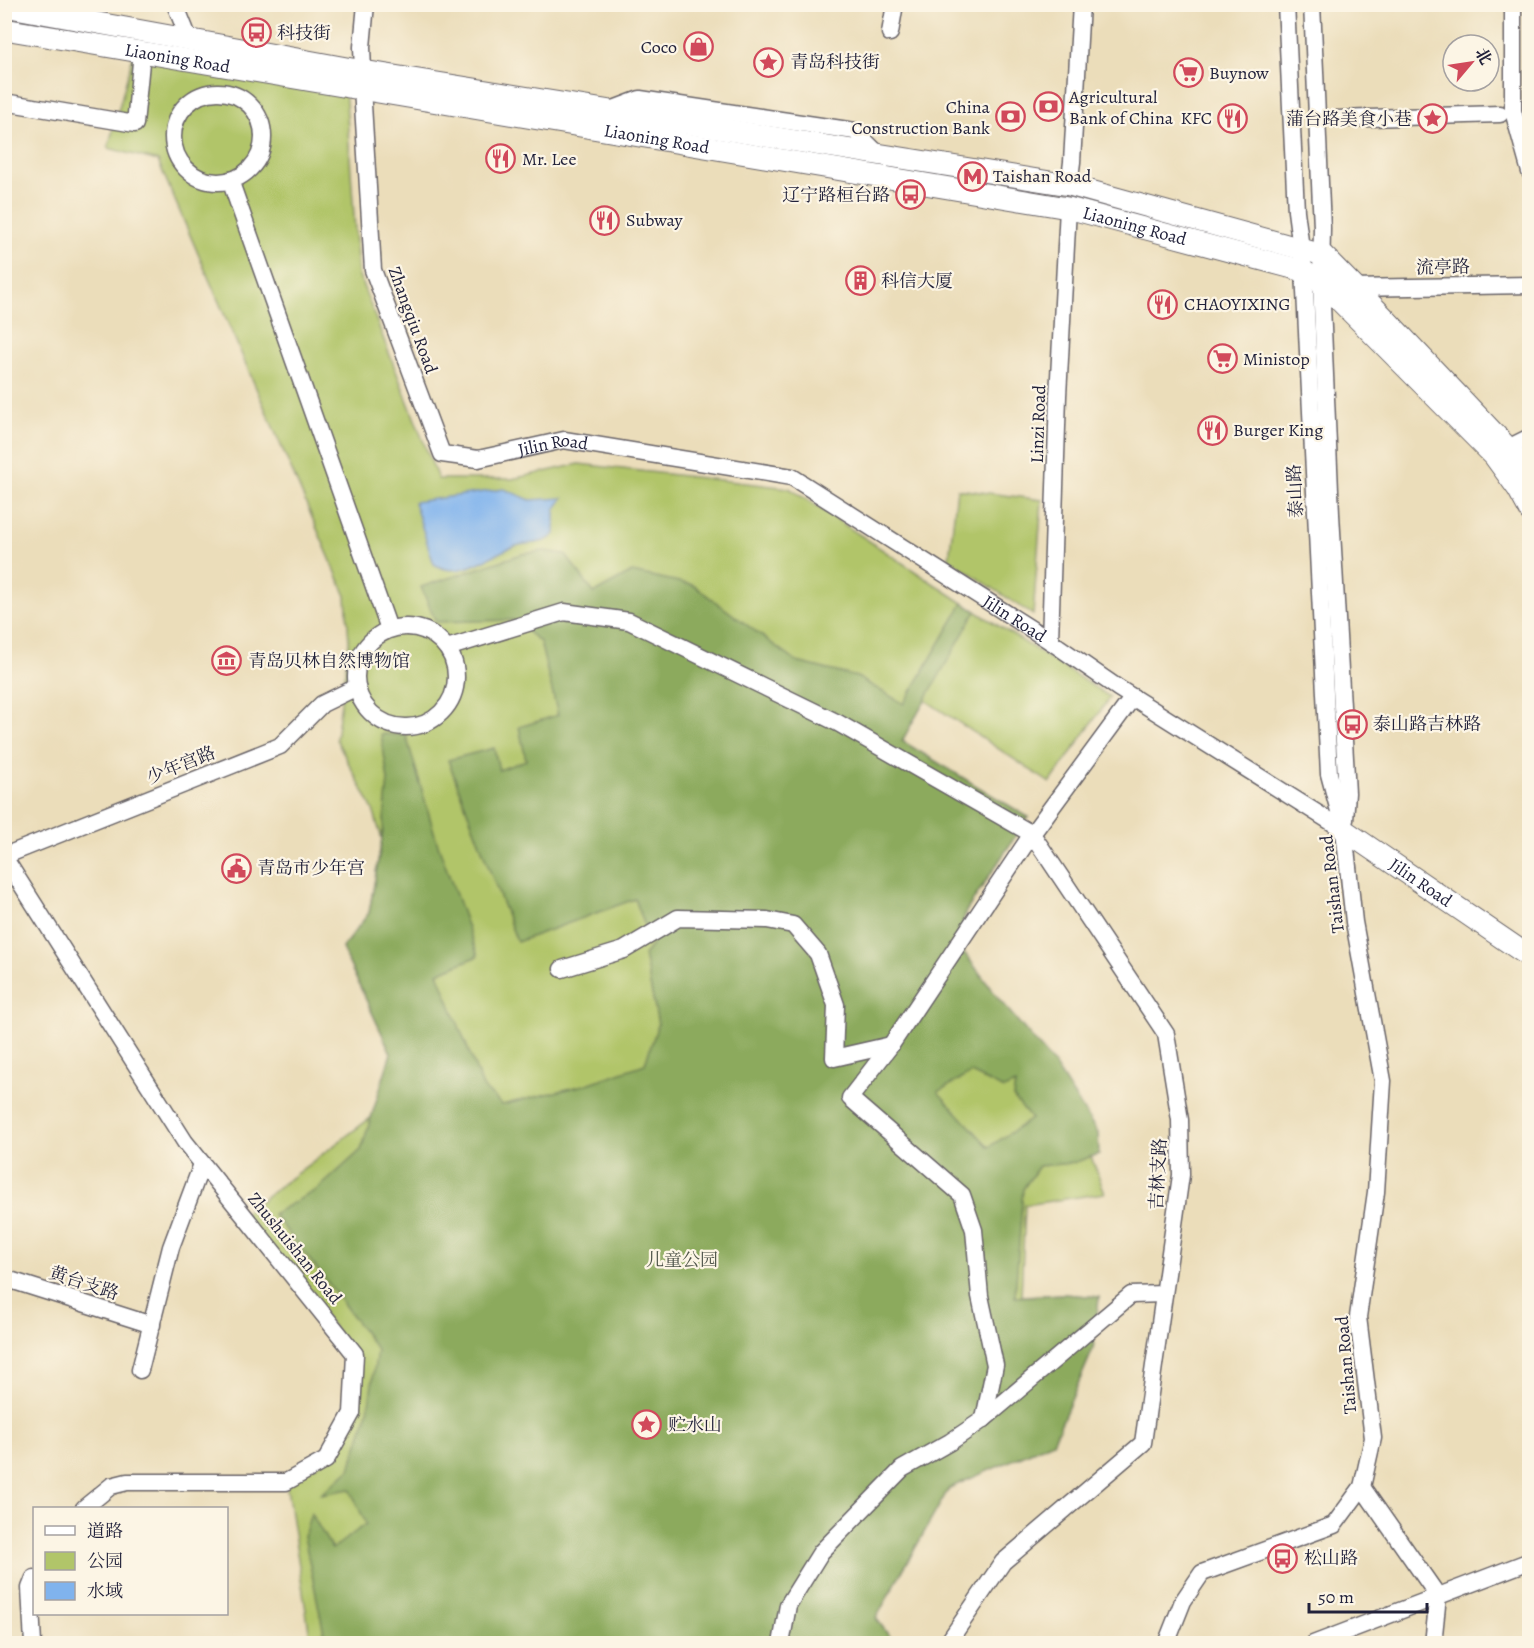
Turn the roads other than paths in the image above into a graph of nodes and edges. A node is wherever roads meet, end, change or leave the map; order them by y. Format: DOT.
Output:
graph roads {
  1 [pos="175,4"];
  2 [pos="366,4"];
  3 [pos="895,4"];
  4 [pos="1081,4"];
  5 [pos="1286,4"];
  6 [pos="1312,4"];
  7 [pos="1513,4"];
  8 [pos="4,6"];
  9 [pos="4,29"];
  10 [pos="890,33"];
  11 [pos="189,39"];
  12 [pos="142,52"];
  13 [pos="363,79"];
  14 [pos="4,102"];
  15 [pos="1500,114"];
  16 [pos="1337,119"];
  17 [pos="1530,172"];
  18 [pos="230,180"];
  19 [pos="1069,185"];
  20 [pos="1068,208"];
  21 [pos="1302,249"];
  22 [pos="1323,255"];
  23 [pos="1312,276"];
  24 [pos="1530,285"];
  25 [pos="1356,290"];
  26 [pos="1530,438"];
  27 [pos="1508,448"];
  28 [pos="442,454"];
  29 [pos="1530,476"];
  30 [pos="1530,511"];
  31 [pos="389,630"];
  32 [pos="1050,641"];
  33 [pos="447,648"];
  34 [pos="357,687"];
  35 [pos="1133,697"];
  36 [pos="1344,830"];
  37 [pos="1032,834"];
  38 [pos="4,856"];
  39 [pos="1530,957"];
  40 [pos="562,969"];
  41 [pos="891,1045"];
  42 [pos="202,1164"];
  43 [pos="4,1278"];
  44 [pos="1164,1294"];
  45 [pos="152,1325"];
  46 [pos="140,1370"];
  47 [pos="984,1419"];
  48 [pos="1362,1487"];
  49 [pos="86,1507"];
  50 [pos="1530,1561"];
  51 [pos="33,1580"];
  52 [pos="1438,1596"];
  53 [pos="33,1644"];
  54 [pos="781,1644"];
  55 [pos="947,1644"];
  56 [pos="1166,1644"];
  57 [pos="1313,1644"];
  58 [pos="1433,1644"];
  1 -- 11 [label="street"];
  2 -- 13 [label="street, Zhangqiu Road"];
  3 -- 10 [label="street"];
  4 -- 19 [label="street"];
  5 -- 21 [label="street"];
  6 -- 22 [label="street, Taishan Road"];
  7 -- 17 [label="street"];
  8 -- 11 [label="main road, Liaoning Road"];
  9 -- 12 [label="main road, Liaoning Road"];
  11 -- 13 [label="main road, Liaoning Road"];
  12 -- 13 [label="main road, Liaoning Road"];
  12 -- 14 [label="street"];
  13 -- 19 [label="main road, Liaoning Road"];
  13 -- 20 [label="main road, Liaoning Road"];
  13 -- 28 [label="street, Zhangqiu Road"];
  15 -- 16 [label="street"];
  18 -- 18 [label="street"];
  18 -- 31 [label="street"];
  19 -- 21 [label="main road, Liaoning Road"];
  20 -- 23 [label="main road, Liaoning Road"];
  20 -- 32 [label="street, Linzi Road"];
  21 -- 22 [label="main road, Liaoning Road"];
  21 -- 23 [label="street"];
  22 -- 23 [label="street, Taishan Road"];
  22 -- 25 [label="main road"];
  23 -- 25 [label="street, 流亭路"];
  23 -- 30 [label="main road"];
  23 -- 36 [label="street, Taishan Road"];
  24 -- 25 [label="street, 流亭路"];
  25 -- 27 [label="main road"];
  26 -- 27 [label="street"];
  27 -- 29 [label="main road"];
  28 -- 32 [label="street, Jilin Road"];
  31 -- 33 [label="street"];
  31 -- 34 [label="street"];
  32 -- 35 [label="street, Jilin Road"];
  33 -- 34 [label="street"];
  33 -- 37 [label="street"];
  34 -- 38 [label="street, 少年宫路"];
  35 -- 36 [label="street, Jilin Road"];
  35 -- 37 [label="street"];
  36 -- 39 [label="main road, Jilin Road"];
  36 -- 48 [label="street, Taishan Road"];
  37 -- 41 [label="street"];
  37 -- 44 [label="street, 吉林支路"];
  38 -- 42 [label="street, Zhushuishan Road"];
  40 -- 41 [label="street"];
  41 -- 47 [label="street"];
  42 -- 45 [label="street"];
  42 -- 49 [label="street, Zhushuishan Road"];
  43 -- 45 [label="street, 黄台支路"];
  44 -- 47 [label="street"];
  44 -- 55 [label="street, 吉林支路"];
  45 -- 46 [label="street"];
  47 -- 54 [label="street"];
  48 -- 52 [label="street"];
  48 -- 56 [label="street, Taishan Road"];
  50 -- 52 [label="street"];
  51 -- 53 [label="street"];
  52 -- 57 [label="street"];
  52 -- 58 [label="street"];
}
